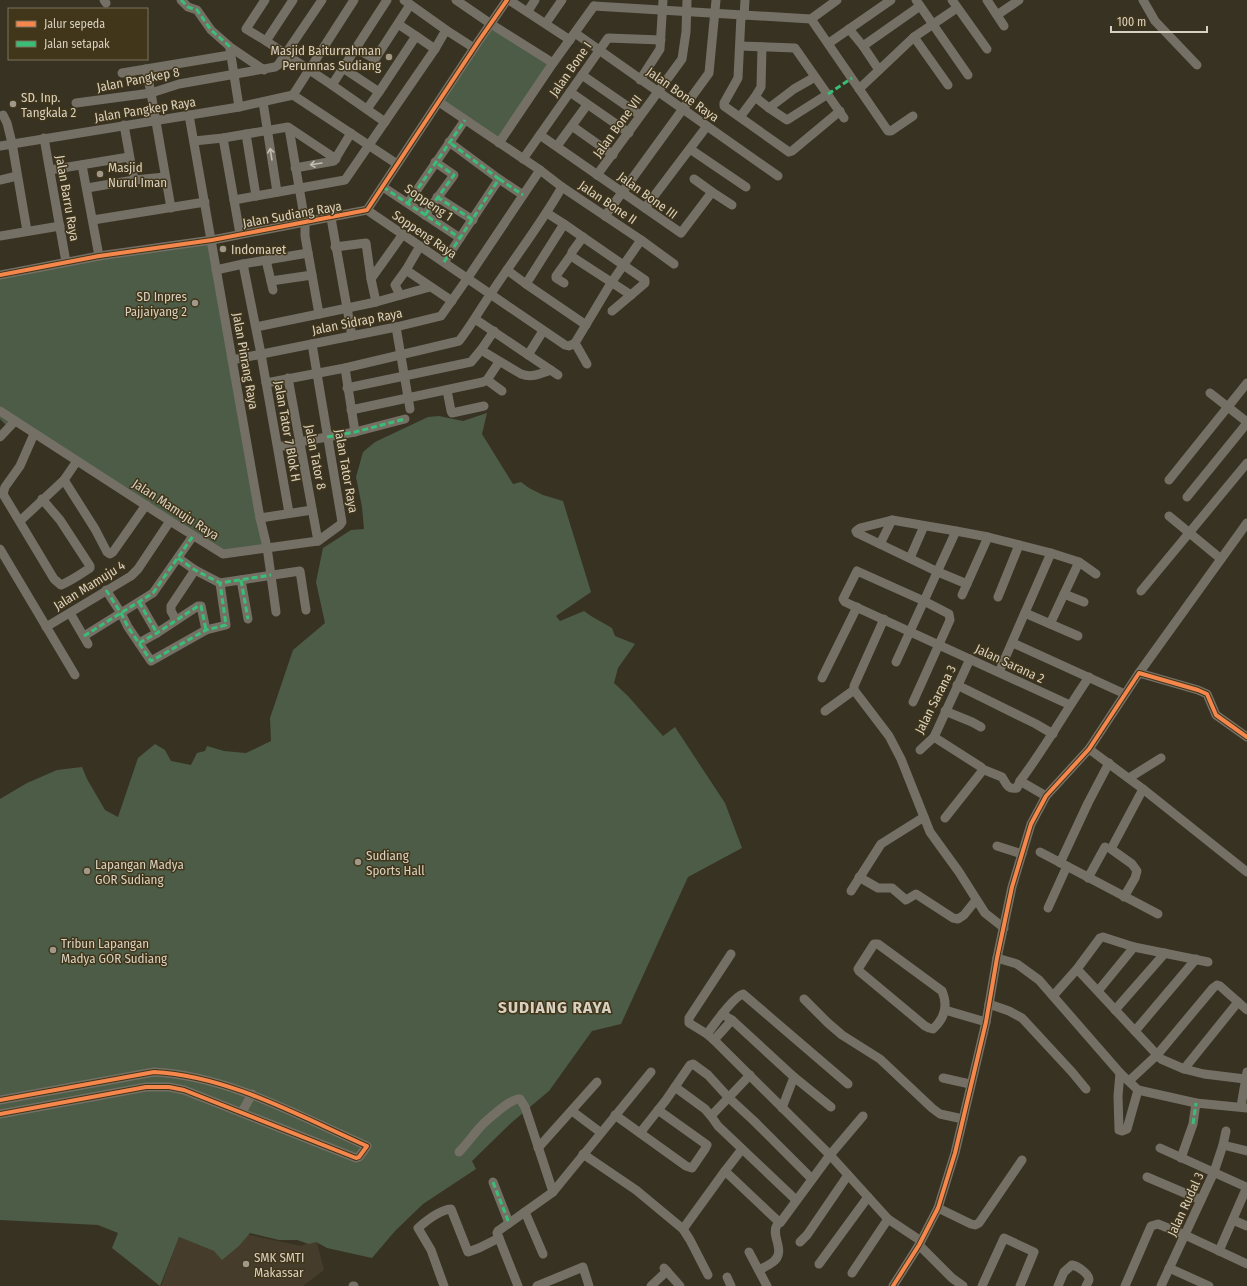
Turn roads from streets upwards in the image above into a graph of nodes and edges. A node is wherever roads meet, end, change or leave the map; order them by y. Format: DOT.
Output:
graph roads {
  1 [pos="181,0"];
  2 [pos="265,0"];
  3 [pos="293,0"];
  4 [pos="322,0"];
  5 [pos="354,0"];
  6 [pos="388,0"];
  7 [pos="456,0"];
  8 [pos="508,0"];
  9 [pos="535,0"];
  10 [pos="562,0"];
  11 [pos="663,0"];
  12 [pos="687,0"];
  13 [pos="716,0"];
  14 [pos="745,0"];
  15 [pos="837,0"];
  16 [pos="891,0"];
  17 [pos="952,0"];
  18 [pos="987,0"];
  19 [pos="1019,0"];
  20 [pos="1143,0"];
  21 [pos="407,2"];
  22 [pos="593,3"];
  23 [pos="918,3"];
  24 [pos="957,8"];
  25 [pos="663,10"];
  26 [pos="528,12"];
  27 [pos="686,12"];
  28 [pos="715,14"];
  29 [pos="997,15"];
  30 [pos="742,16"];
  31 [pos="811,19"];
  32 [pos="546,23"];
  33 [pos="398,24"];
  34 [pos="491,24"];
  35 [pos="933,24"];
  36 [pos="1004,26"];
  37 [pos="849,29"];
  38 [pos="446,30"];
  39 [pos="416,36"];
  40 [pos="572,37"];
  41 [pos="914,37"];
  42 [pos="661,40"];
  43 [pos="266,41"];
  44 [pos="828,43"];
  45 [pos="740,46"];
  46 [pos="863,46"];
  47 [pos="762,47"];
  48 [pos="355,48"];
  49 [pos="474,48"];
  50 [pos="435,49"];
  51 [pos="987,49"];
  52 [pos="230,51"];
  53 [pos="599,51"];
  54 [pos="284,55"];
  55 [pos="553,63"];
  56 [pos="1197,65"];
  57 [pos="344,68"];
  58 [pos="146,69"];
  59 [pos="264,70"];
  60 [pos="309,70"];
  61 [pos="879,70"];
  62 [pos="122,73"];
  63 [pos="235,75"];
  64 [pos="582,75"];
  65 [pos="968,75"];
  66 [pos="815,77"];
  67 [pos="640,80"];
  68 [pos="332,85"];
  69 [pos="948,85"];
  70 [pos="859,89"];
  71 [pos="379,92"];
  72 [pos="570,92"];
  73 [pos="657,92"];
  74 [pos="152,93"];
  75 [pos="828,94"];
  76 [pos="293,95"];
  77 [pos="756,97"];
  78 [pos="263,102"];
  79 [pos="439,102"];
  80 [pos="76,103"];
  81 [pos="587,105"];
  82 [pos="239,106"];
  83 [pos="684,106"];
  84 [pos="769,108"];
  85 [pos="367,109"];
  86 [pos="189,115"];
  87 [pos="640,115"];
  88 [pos="4,116"];
  89 [pos="913,116"];
  90 [pos="740,117"];
  91 [pos="156,120"];
  92 [pos="465,120"];
  93 [pos="385,122"];
  94 [pos="124,125"];
  95 [pos="572,126"];
  96 [pos="707,126"];
  97 [pos="289,128"];
  98 [pos="267,130"];
  99 [pos="351,133"];
  100 [pos="628,133"];
  101 [pos="246,134"];
  102 [pos="540,135"];
  103 [pos="44,138"];
  104 [pos="223,138"];
  105 [pos="194,141"];
  106 [pos="449,142"];
  107 [pos="12,143"];
  108 [pos="499,143"];
  109 [pos="369,145"];
  110 [pos="0,146"];
  111 [pos="557,146"];
  112 [pos="690,149"];
  113 [pos="613,155"];
  114 [pos="129,157"];
  115 [pos="336,159"];
  116 [pos="526,160"];
  117 [pos="435,162"];
  118 [pos="397,164"];
  119 [pos="82,165"];
  120 [pos="295,168"];
  121 [pos="50,170"];
  122 [pos="540,170"];
  123 [pos="597,175"];
  124 [pos="17,176"];
  125 [pos="778,176"];
  126 [pos="165,177"];
  127 [pos="499,179"];
  128 [pos="0,180"];
  129 [pos="134,180"];
  130 [pos="694,180"];
  131 [pos="383,187"];
  132 [pos="562,187"];
  133 [pos="746,187"];
  134 [pos="87,188"];
  135 [pos="298,188"];
  136 [pos="277,192"];
  137 [pos="622,192"];
  138 [pos="712,192"];
  139 [pos="523,195"];
  140 [pos="256,196"];
  141 [pos="437,197"];
  142 [pos="234,200"];
  143 [pos="205,202"];
  144 [pos="408,203"];
  145 [pos="732,204"];
  146 [pos="171,208"];
  147 [pos="645,208"];
  148 [pos="367,210"];
  149 [pos="547,213"];
  150 [pos="425,215"];
  151 [pos="605,216"];
  152 [pos="331,218"];
  153 [pos="92,220"];
  154 [pos="473,220"];
  155 [pos="305,222"];
  156 [pos="564,224"];
  157 [pos="60,226"];
  158 [pos="27,231"];
  159 [pos="240,234"];
  160 [pos="403,234"];
  161 [pos="0,236"];
  162 [pos="583,237"];
  163 [pos="460,238"];
  164 [pos="212,240"];
  165 [pos="641,240"];
  166 [pos="420,246"];
  167 [pos="335,247"];
  168 [pos="308,253"];
  169 [pos="571,255"];
  170 [pos="99,256"];
  171 [pos="266,260"];
  172 [pos="66,262"];
  173 [pos="444,262"];
  174 [pos="244,264"];
  175 [pos="623,264"];
  176 [pos="674,264"];
  177 [pos="216,270"];
  178 [pos="406,270"];
  179 [pos="507,270"];
  180 [pos="0,275"];
  181 [pos="312,275"];
  182 [pos="371,278"];
  183 [pos="467,279"];
  184 [pos="564,283"];
  185 [pos="611,283"];
  186 [pos="526,284"];
  187 [pos="430,287"];
  188 [pos="490,294"];
  189 [pos="400,295"];
  190 [pos="631,295"];
  191 [pos="452,301"];
  192 [pos="376,302"];
  193 [pos="347,309"];
  194 [pos="612,311"];
  195 [pos="319,314"];
  196 [pos="475,319"];
  197 [pos="586,325"];
  198 [pos="256,327"];
  199 [pos="396,327"];
  200 [pos="494,331"];
  201 [pos="543,331"];
  202 [pos="352,336"];
  203 [pos="575,343"];
  204 [pos="312,344"];
  205 [pos="481,350"];
  206 [pos="261,354"];
  207 [pos="401,355"];
  208 [pos="528,355"];
  209 [pos="232,360"];
  210 [pos="499,362"];
  211 [pos="587,364"];
  212 [pos="345,368"];
  213 [pos="316,374"];
  214 [pos="404,375"];
  215 [pos="288,378"];
  216 [pos="487,380"];
  217 [pos="266,383"];
  218 [pos="1247,383"];
  219 [pos="347,388"];
  220 [pos="447,390"];
  221 [pos="502,391"];
  222 [pos="1210,393"];
  223 [pos="408,397"];
  224 [pos="484,406"];
  225 [pos="1228,407"];
  226 [pos="410,409"];
  227 [pos="351,410"];
  228 [pos="0,411"];
  229 [pos="405,419"];
  230 [pos="15,421"];
  231 [pos="1247,422"];
  232 [pos="355,432"];
  233 [pos="34,434"];
  234 [pos="0,437"];
  235 [pos="327,437"];
  236 [pos="299,442"];
  237 [pos="278,447"];
  238 [pos="77,461"];
  239 [pos="1247,463"];
  240 [pos="64,480"];
  241 [pos="1169,480"];
  242 [pos="1187,497"];
  243 [pos="42,499"];
  244 [pos="146,505"];
  245 [pos="312,510"];
  246 [pos="289,513"];
  247 [pos="1169,516"];
  248 [pos="260,518"];
  249 [pos="892,520"];
  250 [pos="20,521"];
  251 [pos="170,521"];
  252 [pos="1247,523"];
  253 [pos="924,526"];
  254 [pos="956,531"];
  255 [pos="1189,533"];
  256 [pos="193,536"];
  257 [pos="988,537"];
  258 [pos="318,541"];
  259 [pos="880,544"];
  260 [pos="1019,545"];
  261 [pos="267,548"];
  262 [pos="0,551"];
  263 [pos="1051,553"];
  264 [pos="178,558"];
  265 [pos="910,558"];
  266 [pos="1221,559"];
  267 [pos="1079,562"];
  268 [pos="195,570"];
  269 [pos="938,572"];
  270 [pos="1096,574"];
  271 [pos="271,575"];
  272 [pos="241,580"];
  273 [pos="220,583"];
  274 [pos="968,584"];
  275 [pos="106,590"];
  276 [pos="1141,591"];
  277 [pos="1064,594"];
  278 [pos="962,595"];
  279 [pos="998,597"];
  280 [pos="924,601"];
  281 [pos="139,602"];
  282 [pos="1084,602"];
  283 [pos="857,607"];
  284 [pos="306,610"];
  285 [pos="70,612"];
  286 [pos="276,612"];
  287 [pos="1025,613"];
  288 [pos="121,614"];
  289 [pos="884,619"];
  290 [pos="176,620"];
  291 [pos="248,620"];
  292 [pos="1050,624"];
  293 [pos="46,627"];
  294 [pos="206,630"];
  295 [pos="910,632"];
  296 [pos="157,633"];
  297 [pos="1078,636"];
  298 [pos="1013,642"];
  299 [pos="139,643"];
  300 [pos="940,646"];
  301 [pos="970,659"];
  302 [pos="896,662"];
  303 [pos="999,672"];
  304 [pos="1139,673"];
  305 [pos="76,675"];
  306 [pos="1089,677"];
  307 [pos="822,678"];
  308 [pos="957,685"];
  309 [pos="854,690"];
  310 [pos="1125,694"];
  311 [pos="913,702"];
  312 [pos="1070,705"];
  313 [pos="824,711"];
  314 [pos="945,711"];
  315 [pos="981,727"];
  316 [pos="1053,734"];
  317 [pos="934,737"];
  318 [pos="1247,737"];
  319 [pos="1089,749"];
  320 [pos="920,750"];
  321 [pos="1161,758"];
  322 [pos="1109,764"];
  323 [pos="982,769"];
  324 [pos="1129,778"];
  325 [pos="1020,781"];
  326 [pos="1143,789"];
  327 [pos="1046,796"];
  328 [pos="924,817"];
  329 [pos="945,818"];
  330 [pos="997,846"];
  331 [pos="1105,847"];
  332 [pos="1040,852"];
  333 [pos="1022,854"];
  334 [pos="1064,865"];
  335 [pos="1247,872"];
  336 [pos="859,877"];
  337 [pos="1088,878"];
  338 [pos="850,890"];
  339 [pos="1124,897"];
  340 [pos="976,900"];
  341 [pos="1048,908"];
  342 [pos="1158,914"];
  343 [pos="1004,928"];
  344 [pos="1134,947"];
  345 [pos="1165,953"];
  346 [pos="731,954"];
  347 [pos="997,958"];
  348 [pos="1196,959"];
  349 [pos="1208,962"];
  350 [pos="1077,969"];
  351 [pos="1098,991"];
  352 [pos="1053,996"];
  353 [pos="804,999"];
  354 [pos="1238,1002"];
  355 [pos="989,1004"];
  356 [pos="946,1010"];
  357 [pos="1115,1010"];
  358 [pos="1247,1010"];
  359 [pos="722,1014"];
  360 [pos="732,1020"];
  361 [pos="986,1022"];
  362 [pos="1134,1031"];
  363 [pos="711,1037"];
  364 [pos="1156,1055"];
  365 [pos="1184,1069"];
  366 [pos="650,1072"];
  367 [pos="1120,1073"];
  368 [pos="750,1076"];
  369 [pos="1246,1076"];
  370 [pos="794,1077"];
  371 [pos="943,1078"];
  372 [pos="1129,1081"];
  373 [pos="597,1082"];
  374 [pos="848,1084"];
  375 [pos="970,1084"];
  376 [pos="675,1087"];
  377 [pos="1086,1089"];
  378 [pos="1138,1090"];
  379 [pos="252,1094"];
  380 [pos="728,1098"];
  381 [pos="0,1100"];
  382 [pos="1196,1103"];
  383 [pos="831,1106"];
  384 [pos="1244,1107"];
  385 [pos="782,1108"];
  386 [pos="572,1110"];
  387 [pos="658,1110"];
  388 [pos="242,1112"];
  389 [pos="0,1114"];
  390 [pos="615,1115"];
  391 [pos="711,1116"];
  392 [pos="864,1116"];
  393 [pos="963,1119"];
  394 [pos="1226,1131"];
  395 [pos="600,1132"];
  396 [pos="640,1133"];
  397 [pos="1224,1145"];
  398 [pos="538,1148"];
  399 [pos="1160,1148"];
  400 [pos="742,1149"];
  401 [pos="1247,1151"];
  402 [pos="459,1152"];
  403 [pos="583,1154"];
  404 [pos="830,1154"];
  405 [pos="1181,1158"];
  406 [pos="1022,1160"];
  407 [pos="725,1171"];
  408 [pos="1214,1172"];
  409 [pos="848,1176"];
  410 [pos="1147,1177"];
  411 [pos="812,1179"];
  412 [pos="494,1182"];
  413 [pos="1246,1189"];
  414 [pos="552,1192"];
  415 [pos="868,1197"];
  416 [pos="796,1200"];
  417 [pos="1201,1200"];
  418 [pos="938,1208"];
  419 [pos="525,1212"];
  420 [pos="888,1219"];
  421 [pos="1233,1220"];
  422 [pos="509,1223"];
  423 [pos="777,1225"];
  424 [pos="1247,1226"];
  425 [pos="683,1229"];
  426 [pos="1185,1235"];
  427 [pos="499,1238"];
  428 [pos="800,1242"];
  429 [pos="920,1243"];
  430 [pos="1219,1251"];
  431 [pos="749,1252"];
  432 [pos="543,1254"];
  433 [pos="819,1264"];
  434 [pos="1247,1264"];
  435 [pos="1169,1268"];
  436 [pos="759,1270"];
  437 [pos="852,1273"];
  438 [pos="708,1275"];
  439 [pos="726,1277"];
  440 [pos="444,1286"];
  441 [pos="518,1286"];
  442 [pos="536,1286"];
  443 [pos="589,1286"];
  444 [pos="651,1286"];
  445 [pos="680,1286"];
  446 [pos="731,1286"];
  447 [pos="767,1286"];
  448 [pos="893,1286"];
  449 [pos="963,1286"];
  450 [pos="982,1286"];
  451 [pos="1020,1286"];
  452 [pos="1058,1286"];
  453 [pos="1086,1286"];
  454 [pos="1126,1286"];
  455 [pos="1161,1286"];
  456 [pos="1209,1286"];
  1 -- 52 [label="street"];
  2 -- 43 [label="street"];
  3 -- 43 [label="street"];
  4 -- 54 [label="street, Jalan Pangkep 8"];
  5 -- 60 [label="street"];
  6 -- 48 [label="street"];
  7 -- 34 [label="street"];
  8 -- 26 [label="street, Jalan Bone Raya"];
  8 -- 34 [label="street"];
  9 -- 26 [label="street"];
  10 -- 32 [label="street"];
  11 -- 25 [label="street"];
  12 -- 27 [label="street, Jalan Bone VII"];
  13 -- 28 [label="street"];
  14 -- 30 [label="street"];
  15 -- 31 [label="street"];
  16 -- 37 [label="street"];
  17 -- 24 [label="street"];
  18 -- 29 [label="street"];
  19 -- 29 [label="street"];
  20 -- 56 [label="street"];
  21 -- 33 [label="street"];
  21 -- 38 [label="street"];
  22 -- 25 [label="street"];
  22 -- 40 [label="street"];
  23 -- 35 [label="street"];
  23 -- 46 [label="street"];
  24 -- 35 [label="street"];
  24 -- 51 [label="street"];
  25 -- 27 [label="street"];
  25 -- 42 [label="street"];
  26 -- 32 [label="street, Jalan Bone Raya"];
  27 -- 28 [label="street"];
  27 -- 73 [label="street, Jalan Bone VII"];
  28 -- 30 [label="street"];
  28 -- 83 [label="street"];
  29 -- 36 [label="street"];
  30 -- 31 [label="street"];
  30 -- 45 [label="street"];
  31 -- 44 [label="street"];
  32 -- 40 [label="street, Jalan Bone Raya"];
  33 -- 39 [label="street"];
  33 -- 48 [label="street"];
  34 -- 49 [label="street"];
  34 -- 55 [label="street"];
  35 -- 41 [label="street"];
  35 -- 65 [label="street"];
  37 -- 44 [label="street"];
  37 -- 46 [label="street"];
  38 -- 49 [label="street"];
  38 -- 50 [label="street"];
  39 -- 50 [label="street"];
  39 -- 71 [label="street"];
  40 -- 53 [label="street, Jalan Bone Raya"];
  40 -- 55 [label="street"];
  41 -- 61 [label="street"];
  41 -- 69 [label="street"];
  42 -- 53 [label="street, Jalan Bone I"];
  42 -- 67 [label="street"];
  43 -- 54 [label="street"];
  44 -- 70 [label="street"];
  45 -- 47 [label="street"];
  45 -- 90 [label="street"];
  46 -- 61 [label="street"];
  47 -- 66 [label="street"];
  47 -- 77 [label="street"];
  48 -- 57 [label="street"];
  49 -- 79 [label="street"];
  50 -- 93 [label="street"];
  52 -- 58 [label="street"];
  52 -- 59 [label="street"];
  52 -- 63 [label="street"];
  53 -- 64 [label="street, Jalan Bone I"];
  53 -- 67 [label="street, Jalan Bone Raya"];
  54 -- 59 [label="street, Jalan Pangkep 8"];
  54 -- 60 [label="street"];
  55 -- 108 [label="street"];
  57 -- 68 [label="street"];
  57 -- 71 [label="street"];
  58 -- 62 [label="street"];
  58 -- 74 [label="street"];
  59 -- 63 [label="street, Jalan Pangkep 8"];
  60 -- 68 [label="street"];
  60 -- 76 [label="street"];
  61 -- 70 [label="street"];
  63 -- 74 [label="street, Jalan Pangkep 8"];
  63 -- 82 [label="street"];
  64 -- 72 [label="street, Jalan Bone I"];
  64 -- 87 [label="street"];
  66 -- 75 [label="street"];
  66 -- 84 [label="street"];
  67 -- 73 [label="street, Jalan Bone Raya"];
  68 -- 85 [label="street"];
  70 -- 89 [label="street"];
  71 -- 85 [label="street"];
  72 -- 81 [label="street"];
  72 -- 102 [label="street, Jalan Bone I"];
  73 -- 83 [label="street, Jalan Bone Raya"];
  73 -- 87 [label="street, Jalan Bone VII"];
  74 -- 80 [label="street, Jalan Pangkep 8"];
  74 -- 91 [label="street"];
  75 -- 84 [label="street"];
  75 -- 90 [label="street"];
  76 -- 78 [label="street, Jalan Pangkep Raya"];
  76 -- 99 [label="street"];
  77 -- 84 [label="street"];
  77 -- 90 [label="street"];
  78 -- 82 [label="street, Jalan Pangkep Raya"];
  78 -- 98 [label="street"];
  79 -- 92 [label="street, Jalan Bone II"];
  79 -- 118 [label="street"];
  81 -- 95 [label="street"];
  81 -- 100 [label="street"];
  82 -- 86 [label="street, Jalan Pangkep Raya"];
  83 -- 96 [label="street, Jalan Bone Raya"];
  83 -- 137 [label="street"];
  85 -- 93 [label="street"];
  86 -- 91 [label="street, Jalan Pangkep Raya"];
  86 -- 105 [label="street, Jalan Pinrang Raya"];
  87 -- 100 [label="street, Jalan Bone VII"];
  88 -- 107 [label="street"];
  91 -- 94 [label="street, Jalan Pangkep Raya"];
  91 -- 126 [label="street"];
  92 -- 106 [label="street"];
  92 -- 108 [label="street, Jalan Bone II"];
  93 -- 109 [label="street"];
  94 -- 103 [label="street, Jalan Pangkep Raya"];
  94 -- 114 [label="street"];
  95 -- 111 [label="street"];
  95 -- 113 [label="street"];
  96 -- 112 [label="street"];
  96 -- 125 [label="street, Jalan Bone Raya"];
  97 -- 98 [label="street"];
  97 -- 115 [label="street"];
  97 -- 120 [label="street"];
  98 -- 101 [label="street"];
  136 -- 98 [label="street, one-way"];
  99 -- 109 [label="street"];
  99 -- 115 [label="street"];
  100 -- 113 [label="street, Jalan Bone VII"];
  101 -- 104 [label="street"];
  101 -- 140 [label="street"];
  102 -- 111 [label="street, Jalan Bone III"];
  102 -- 116 [label="street, Jalan Bone I"];
  103 -- 107 [label="street, Jalan Pangkep Raya"];
  103 -- 121 [label="street, Jalan Barru Raya"];
  104 -- 105 [label="street"];
  104 -- 142 [label="street"];
  105 -- 143 [label="street, Jalan Pinrang Raya"];
  106 -- 117 [label="street"];
  106 -- 127 [label="street"];
  107 -- 110 [label="street, Jalan Pangkep Raya"];
  107 -- 124 [label="street"];
  108 -- 116 [label="street, Jalan Bone II"];
  109 -- 118 [label="street"];
  109 -- 135 [label="street"];
  111 -- 123 [label="street, Jalan Bone III"];
  112 -- 133 [label="street"];
  112 -- 147 [label="street"];
  113 -- 123 [label="street, Jalan Bone VII"];
  114 -- 119 [label="street"];
  114 -- 129 [label="street"];
  115 -- 120 [label="street, one-way"];
  116 -- 122 [label="street, Jalan Bone II"];
  117 -- 141 [label="street"];
  117 -- 144 [label="street"];
  118 -- 131 [label="street"];
  119 -- 121 [label="street"];
  119 -- 134 [label="street"];
  120 -- 135 [label="street"];
  121 -- 157 [label="street, Jalan Barru Raya"];
  122 -- 132 [label="street, Jalan Bone II"];
  122 -- 139 [label="street, Jalan Sidrap Raya"];
  123 -- 137 [label="street, Jalan Bone III"];
  124 -- 128 [label="street"];
  124 -- 158 [label="street"];
  126 -- 129 [label="street"];
  126 -- 146 [label="street"];
  127 -- 139 [label="street"];
  127 -- 154 [label="street"];
  129 -- 134 [label="street"];
  130 -- 138 [label="street"];
  131 -- 144 [label="street, Soppeng 1"];
  131 -- 148 [label="street"];
  132 -- 149 [label="street"];
  132 -- 151 [label="street, Jalan Bone II"];
  134 -- 153 [label="street"];
  135 -- 136 [label="street"];
  135 -- 155 [label="street"];
  136 -- 140 [label="street"];
  137 -- 147 [label="street, Jalan Bone III"];
  137 -- 151 [label="street"];
  138 -- 145 [label="street"];
  138 -- 147 [label="street, Jalan Bone III"];
  139 -- 183 [label="street, Jalan Sidrap Raya"];
  140 -- 142 [label="street"];
  141 -- 150 [label="street"];
  141 -- 154 [label="street"];
  142 -- 159 [label="street"];
  143 -- 146 [label="street"];
  143 -- 164 [label="street, Jalan Pinrang Raya"];
  144 -- 150 [label="street, Soppeng 1"];
  146 -- 153 [label="street"];
  148 -- 152 [label="street, Jalan Sudiang Raya"];
  148 -- 160 [label="street, Soppeng Raya"];
  149 -- 156 [label="street"];
  149 -- 179 [label="street"];
  150 -- 163 [label="street, Soppeng 1"];
  151 -- 165 [label="street, Jalan Bone II"];
  152 -- 155 [label="street, Jalan Sudiang Raya"];
  152 -- 167 [label="street"];
  153 -- 170 [label="street"];
  154 -- 163 [label="street"];
  155 -- 159 [label="street, Jalan Sudiang Raya"];
  155 -- 168 [label="street"];
  156 -- 162 [label="street"];
  156 -- 186 [label="street"];
  157 -- 158 [label="street"];
  157 -- 172 [label="street, Jalan Barru Raya"];
  158 -- 161 [label="street"];
  159 -- 164 [label="street, Jalan Sudiang Raya"];
  160 -- 166 [label="street, Soppeng Raya"];
  160 -- 182 [label="street"];
  162 -- 169 [label="street"];
  162 -- 175 [label="street"];
  163 -- 173 [label="street"];
  164 -- 170 [label="street, Jalan Sudiang Raya"];
  164 -- 177 [label="street, Jalan Pinrang Raya"];
  165 -- 175 [label="street"];
  165 -- 176 [label="street, Jalan Bone II"];
  166 -- 173 [label="street, Soppeng Raya"];
  166 -- 178 [label="street"];
  167 -- 182 [label="street"];
  167 -- 193 [label="street"];
  168 -- 171 [label="street"];
  168 -- 181 [label="street"];
  169 -- 184 [label="street"];
  169 -- 185 [label="street"];
  170 -- 172 [label="street, Jalan Sudiang Raya"];
  171 -- 174 [label="street"];
  171 -- 181 [label="street"];
  172 -- 180 [label="street, Jalan Sudiang Raya"];
  173 -- 183 [label="street, Soppeng Raya"];
  174 -- 177 [label="street"];
  174 -- 198 [label="street, Jalan Tator 7 Blok H"];
  175 -- 185 [label="street"];
  175 -- 190 [label="street"];
  177 -- 209 [label="street, Jalan Pinrang Raya"];
  178 -- 187 [label="street"];
  178 -- 189 [label="street"];
  179 -- 186 [label="street"];
  179 -- 188 [label="street"];
  181 -- 195 [label="street"];
  182 -- 192 [label="street"];
  183 -- 188 [label="street, Soppeng Raya"];
  183 -- 191 [label="street, Jalan Sidrap Raya"];
  185 -- 190 [label="street"];
  185 -- 197 [label="street"];
  186 -- 197 [label="street"];
  187 -- 189 [label="street"];
  187 -- 191 [label="street"];
  188 -- 196 [label="street"];
  188 -- 201 [label="street, Soppeng Raya"];
  189 -- 192 [label="street"];
  190 -- 194 [label="street"];
  191 -- 199 [label="street, Jalan Sidrap Raya"];
  192 -- 193 [label="street"];
  193 -- 195 [label="street"];
  193 -- 202 [label="street"];
  195 -- 198 [label="street"];
  196 -- 200 [label="street"];
  196 -- 207 [label="street"];
  197 -- 203 [label="street"];
  198 -- 206 [label="street, Jalan Tator 7 Blok H"];
  199 -- 202 [label="street, Jalan Sidrap Raya"];
  199 -- 207 [label="street"];
  200 -- 205 [label="street"];
  200 -- 208 [label="street"];
  201 -- 203 [label="street, Soppeng Raya"];
  201 -- 208 [label="street"];
  202 -- 204 [label="street, Jalan Sidrap Raya"];
  203 -- 211 [label="street"];
  204 -- 206 [label="street, Jalan Sidrap Raya"];
  204 -- 213 [label="street, Jalan Tator Raya"];
  205 -- 210 [label="street"];
  205 -- 214 [label="street"];
  206 -- 209 [label="street, Jalan Sidrap Raya"];
  206 -- 217 [label="street, Jalan Tator 7 Blok H"];
  207 -- 212 [label="street"];
  207 -- 214 [label="street"];
  208 -- 210 [label="street"];
  209 -- 248 [label="street, Jalan Pinrang Raya"];
  210 -- 216 [label="street"];
  212 -- 213 [label="street"];
  212 -- 219 [label="street"];
  213 -- 215 [label="street"];
  213 -- 235 [label="street, Jalan Tator Raya"];
  214 -- 219 [label="street"];
  214 -- 223 [label="street"];
  215 -- 217 [label="street"];
  215 -- 236 [label="street, Jalan Tator 8"];
  216 -- 220 [label="street"];
  216 -- 221 [label="street"];
  217 -- 237 [label="street, Jalan Tator 7 Blok H"];
  218 -- 225 [label="street"];
  219 -- 227 [label="street"];
  220 -- 223 [label="street"];
  220 -- 224 [label="street"];
  222 -- 225 [label="street"];
  223 -- 226 [label="street"];
  223 -- 227 [label="street"];
  225 -- 231 [label="street"];
  225 -- 241 [label="street"];
  227 -- 232 [label="street"];
  228 -- 230 [label="street, Jalan Mamuju Raya"];
  229 -- 232 [label="street"];
  230 -- 233 [label="street, Jalan Mamuju Raya"];
  230 -- 234 [label="street"];
  231 -- 242 [label="street"];
  232 -- 235 [label="street"];
  233 -- 238 [label="street, Jalan Mamuju Raya"];
  233 -- 250 [label="street"];
  235 -- 236 [label="street"];
  235 -- 258 [label="street, Jalan Tator Raya"];
  236 -- 237 [label="street"];
  236 -- 245 [label="street, Jalan Tator 8"];
  237 -- 246 [label="street, Jalan Tator 7 Blok H"];
  238 -- 240 [label="street"];
  238 -- 244 [label="street, Jalan Mamuju Raya"];
  239 -- 255 [label="street"];
  240 -- 243 [label="street"];
  240 -- 244 [label="street"];
  243 -- 250 [label="street"];
  243 -- 250 [label="street"];
  244 -- 251 [label="street, Jalan Mamuju Raya"];
  245 -- 246 [label="street"];
  245 -- 258 [label="street, Jalan Tator 8"];
  246 -- 248 [label="street"];
  247 -- 255 [label="street"];
  248 -- 261 [label="street, Jalan Pinrang Raya"];
  249 -- 253 [label="street"];
  249 -- 259 [label="street"];
  249 -- 259 [label="street"];
  251 -- 256 [label="street, Jalan Mamuju Raya"];
  251 -- 275 [label="street, Jalan Mamuju 4"];
  252 -- 266 [label="street"];
  253 -- 254 [label="street"];
  253 -- 265 [label="street"];
  254 -- 257 [label="street"];
  254 -- 269 [label="street"];
  255 -- 266 [label="street"];
  255 -- 276 [label="street"];
  256 -- 261 [label="street, Jalan Mamuju Raya"];
  256 -- 264 [label="street"];
  257 -- 260 [label="street"];
  257 -- 274 [label="street"];
  258 -- 261 [label="street, Jalan Tator Raya"];
  259 -- 265 [label="street"];
  260 -- 263 [label="street"];
  260 -- 279 [label="street"];
  261 -- 271 [label="street, Jalan Pinrang Raya"];
  262 -- 293 [label="street"];
  263 -- 267 [label="street"];
  263 -- 287 [label="street"];
  264 -- 268 [label="street"];
  264 -- 281 [label="street"];
  265 -- 269 [label="street"];
  266 -- 304 [label="street"];
  267 -- 270 [label="street"];
  267 -- 277 [label="street"];
  268 -- 273 [label="street"];
  268 -- 290 [label="street"];
  269 -- 274 [label="street"];
  269 -- 280 [label="street"];
  271 -- 272 [label="street"];
  271 -- 284 [label="street"];
  271 -- 286 [label="street, Jalan Pinrang Raya"];
  272 -- 273 [label="street"];
  272 -- 291 [label="street"];
  273 -- 294 [label="street"];
  274 -- 278 [label="street"];
  275 -- 285 [label="street, Jalan Mamuju 4"];
  275 -- 288 [label="street"];
  277 -- 282 [label="street"];
  277 -- 292 [label="street"];
  280 -- 283 [label="street, Jalan Sarana 2"];
  280 -- 295 [label="street"];
  280 -- 300 [label="street"];
  281 -- 288 [label="street"];
  281 -- 296 [label="street"];
  283 -- 289 [label="street, Jalan Sarana 2"];
  283 -- 307 [label="street"];
  285 -- 288 [label="street"];
  285 -- 293 [label="street, Jalan Mamuju 4"];
  287 -- 292 [label="street"];
  287 -- 298 [label="street"];
  288 -- 299 [label="street"];
  289 -- 295 [label="street, Jalan Sarana 2"];
  289 -- 309 [label="street"];
  290 -- 294 [label="street"];
  290 -- 296 [label="street"];
  292 -- 297 [label="street"];
  293 -- 305 [label="street"];
  294 -- 299 [label="street"];
  295 -- 300 [label="street, Jalan Sarana 2"];
  295 -- 302 [label="street"];
  296 -- 299 [label="street"];
  298 -- 303 [label="street"];
  298 -- 306 [label="street"];
  300 -- 301 [label="street, Jalan Sarana 2"];
  300 -- 311 [label="street"];
  301 -- 303 [label="street, Jalan Sarana 2"];
  301 -- 308 [label="street, Jalan Sarana 3"];
  303 -- 312 [label="street, Jalan Sarana 2"];
  304 -- 310 [label="street"];
  304 -- 318 [label="street"];
  306 -- 310 [label="street"];
  306 -- 312 [label="street"];
  308 -- 314 [label="street, Jalan Sarana 3"];
  308 -- 316 [label="street"];
  309 -- 313 [label="street"];
  309 -- 328 [label="street"];
  310 -- 319 [label="street"];
  312 -- 316 [label="street"];
  314 -- 315 [label="street"];
  314 -- 317 [label="street, Jalan Sarana 3"];
  316 -- 325 [label="street"];
  317 -- 320 [label="street, Jalan Sarana 3"];
  317 -- 323 [label="street"];
  319 -- 322 [label="street"];
  319 -- 327 [label="street"];
  321 -- 324 [label="street"];
  322 -- 324 [label="street"];
  322 -- 334 [label="street"];
  323 -- 325 [label="street"];
  323 -- 329 [label="street"];
  324 -- 326 [label="street"];
  325 -- 327 [label="street"];
  326 -- 335 [label="street"];
  326 -- 339 [label="street"];
  327 -- 333 [label="street"];
  328 -- 336 [label="street"];
  328 -- 340 [label="street"];
  330 -- 333 [label="street"];
  331 -- 337 [label="street"];
  332 -- 334 [label="street"];
  333 -- 343 [label="street"];
  334 -- 337 [label="street"];
  334 -- 341 [label="street"];
  336 -- 338 [label="street"];
  336 -- 340 [label="street"];
  337 -- 339 [label="street"];
  339 -- 342 [label="street"];
  340 -- 343 [label="street"];
  343 -- 347 [label="street"];
  344 -- 345 [label="street"];
  344 -- 350 [label="street"];
  344 -- 351 [label="street"];
  345 -- 348 [label="street"];
  345 -- 357 [label="street"];
  346 -- 363 [label="street"];
  347 -- 352 [label="street"];
  347 -- 355 [label="street"];
  348 -- 349 [label="street"];
  348 -- 362 [label="street"];
  350 -- 351 [label="street"];
  350 -- 352 [label="street"];
  351 -- 357 [label="street"];
  352 -- 367 [label="street"];
  353 -- 393 [label="street"];
  354 -- 358 [label="street"];
  354 -- 364 [label="street"];
  354 -- 365 [label="street"];
  355 -- 361 [label="street"];
  355 -- 377 [label="street"];
  356 -- 356 [label="street"];
  356 -- 361 [label="street"];
  357 -- 362 [label="street"];
  359 -- 360 [label="street"];
  359 -- 363 [label="street"];
  359 -- 374 [label="street"];
  360 -- 363 [label="street"];
  360 -- 370 [label="street"];
  361 -- 375 [label="street"];
  362 -- 364 [label="street"];
  363 -- 368 [label="street"];
  364 -- 365 [label="street"];
  364 -- 372 [label="street"];
  365 -- 369 [label="street"];
  366 -- 390 [label="street"];
  367 -- 372 [label="street"];
  367 -- 378 [label="street"];
  368 -- 380 [label="street"];
  368 -- 385 [label="street"];
  369 -- 384 [label="street"];
  370 -- 383 [label="street"];
  370 -- 385 [label="street"];
  371 -- 375 [label="street"];
  372 -- 378 [label="street"];
  373 -- 386 [label="street"];
  375 -- 393 [label="street"];
  376 -- 380 [label="street"];
  376 -- 387 [label="street"];
  376 -- 391 [label="street"];
  378 -- 382 [label="street"];
  379 -- 381 [label="street"];
  379 -- 388 [label="street"];
  379 -- 388 [label="street"];
  380 -- 391 [label="street"];
  380 -- 411 [label="street"];
  382 -- 384 [label="street"];
  382 -- 405 [label="street"];
  385 -- 404 [label="street"];
  386 -- 395 [label="street"];
  386 -- 398 [label="street"];
  387 -- 396 [label="street"];
  387 -- 396 [label="street"];
  388 -- 389 [label="street"];
  390 -- 395 [label="street"];
  390 -- 396 [label="street"];
  391 -- 400 [label="street"];
  392 -- 404 [label="street"];
  393 -- 418 [label="street"];
  394 -- 397 [label="street, Jalan Rudal 3"];
  395 -- 403 [label="street"];
  397 -- 401 [label="street"];
  397 -- 408 [label="street, Jalan Rudal 3"];
  398 -- 402 [label="street"];
  398 -- 414 [label="street"];
  399 -- 405 [label="street"];
  400 -- 407 [label="street"];
  400 -- 416 [label="street"];
  403 -- 414 [label="street"];
  403 -- 425 [label="street"];
  404 -- 409 [label="street"];
  404 -- 411 [label="street"];
  405 -- 408 [label="street"];
  406 -- 418 [label="street"];
  407 -- 416 [label="street"];
  407 -- 425 [label="street"];
  408 -- 413 [label="street"];
  408 -- 417 [label="street, Jalan Rudal 3"];
  409 -- 415 [label="street"];
  409 -- 428 [label="street"];
  410 -- 417 [label="street"];
  411 -- 416 [label="street"];
  412 -- 422 [label="street"];
  413 -- 421 [label="street"];
  414 -- 419 [label="street"];
  415 -- 420 [label="street"];
  415 -- 433 [label="street"];
  417 -- 426 [label="street, Jalan Rudal 3"];
  418 -- 429 [label="street"];
  419 -- 422 [label="street"];
  419 -- 432 [label="street"];
  420 -- 429 [label="street"];
  420 -- 437 [label="street"];
  421 -- 424 [label="street"];
  421 -- 430 [label="street"];
  422 -- 427 [label="street"];
  423 -- 436 [label="street"];
  425 -- 438 [label="street"];
  426 -- 430 [label="street"];
  426 -- 435 [label="street, Jalan Rudal 3"];
  426 -- 454 [label="street"];
  427 -- 440 [label="street"];
  427 -- 441 [label="street"];
  429 -- 448 [label="street"];
  429 -- 449 [label="street"];
  430 -- 434 [label="street"];
  431 -- 436 [label="street"];
  435 -- 455 [label="street, Jalan Rudal 3"];
  435 -- 456 [label="street"];
  436 -- 447 [label="street"];
  439 -- 446 [label="street"];
  442 -- 443 [label="street"];
  444 -- 445 [label="street"];
  450 -- 451 [label="street"];
  452 -- 453 [label="street"];
}
